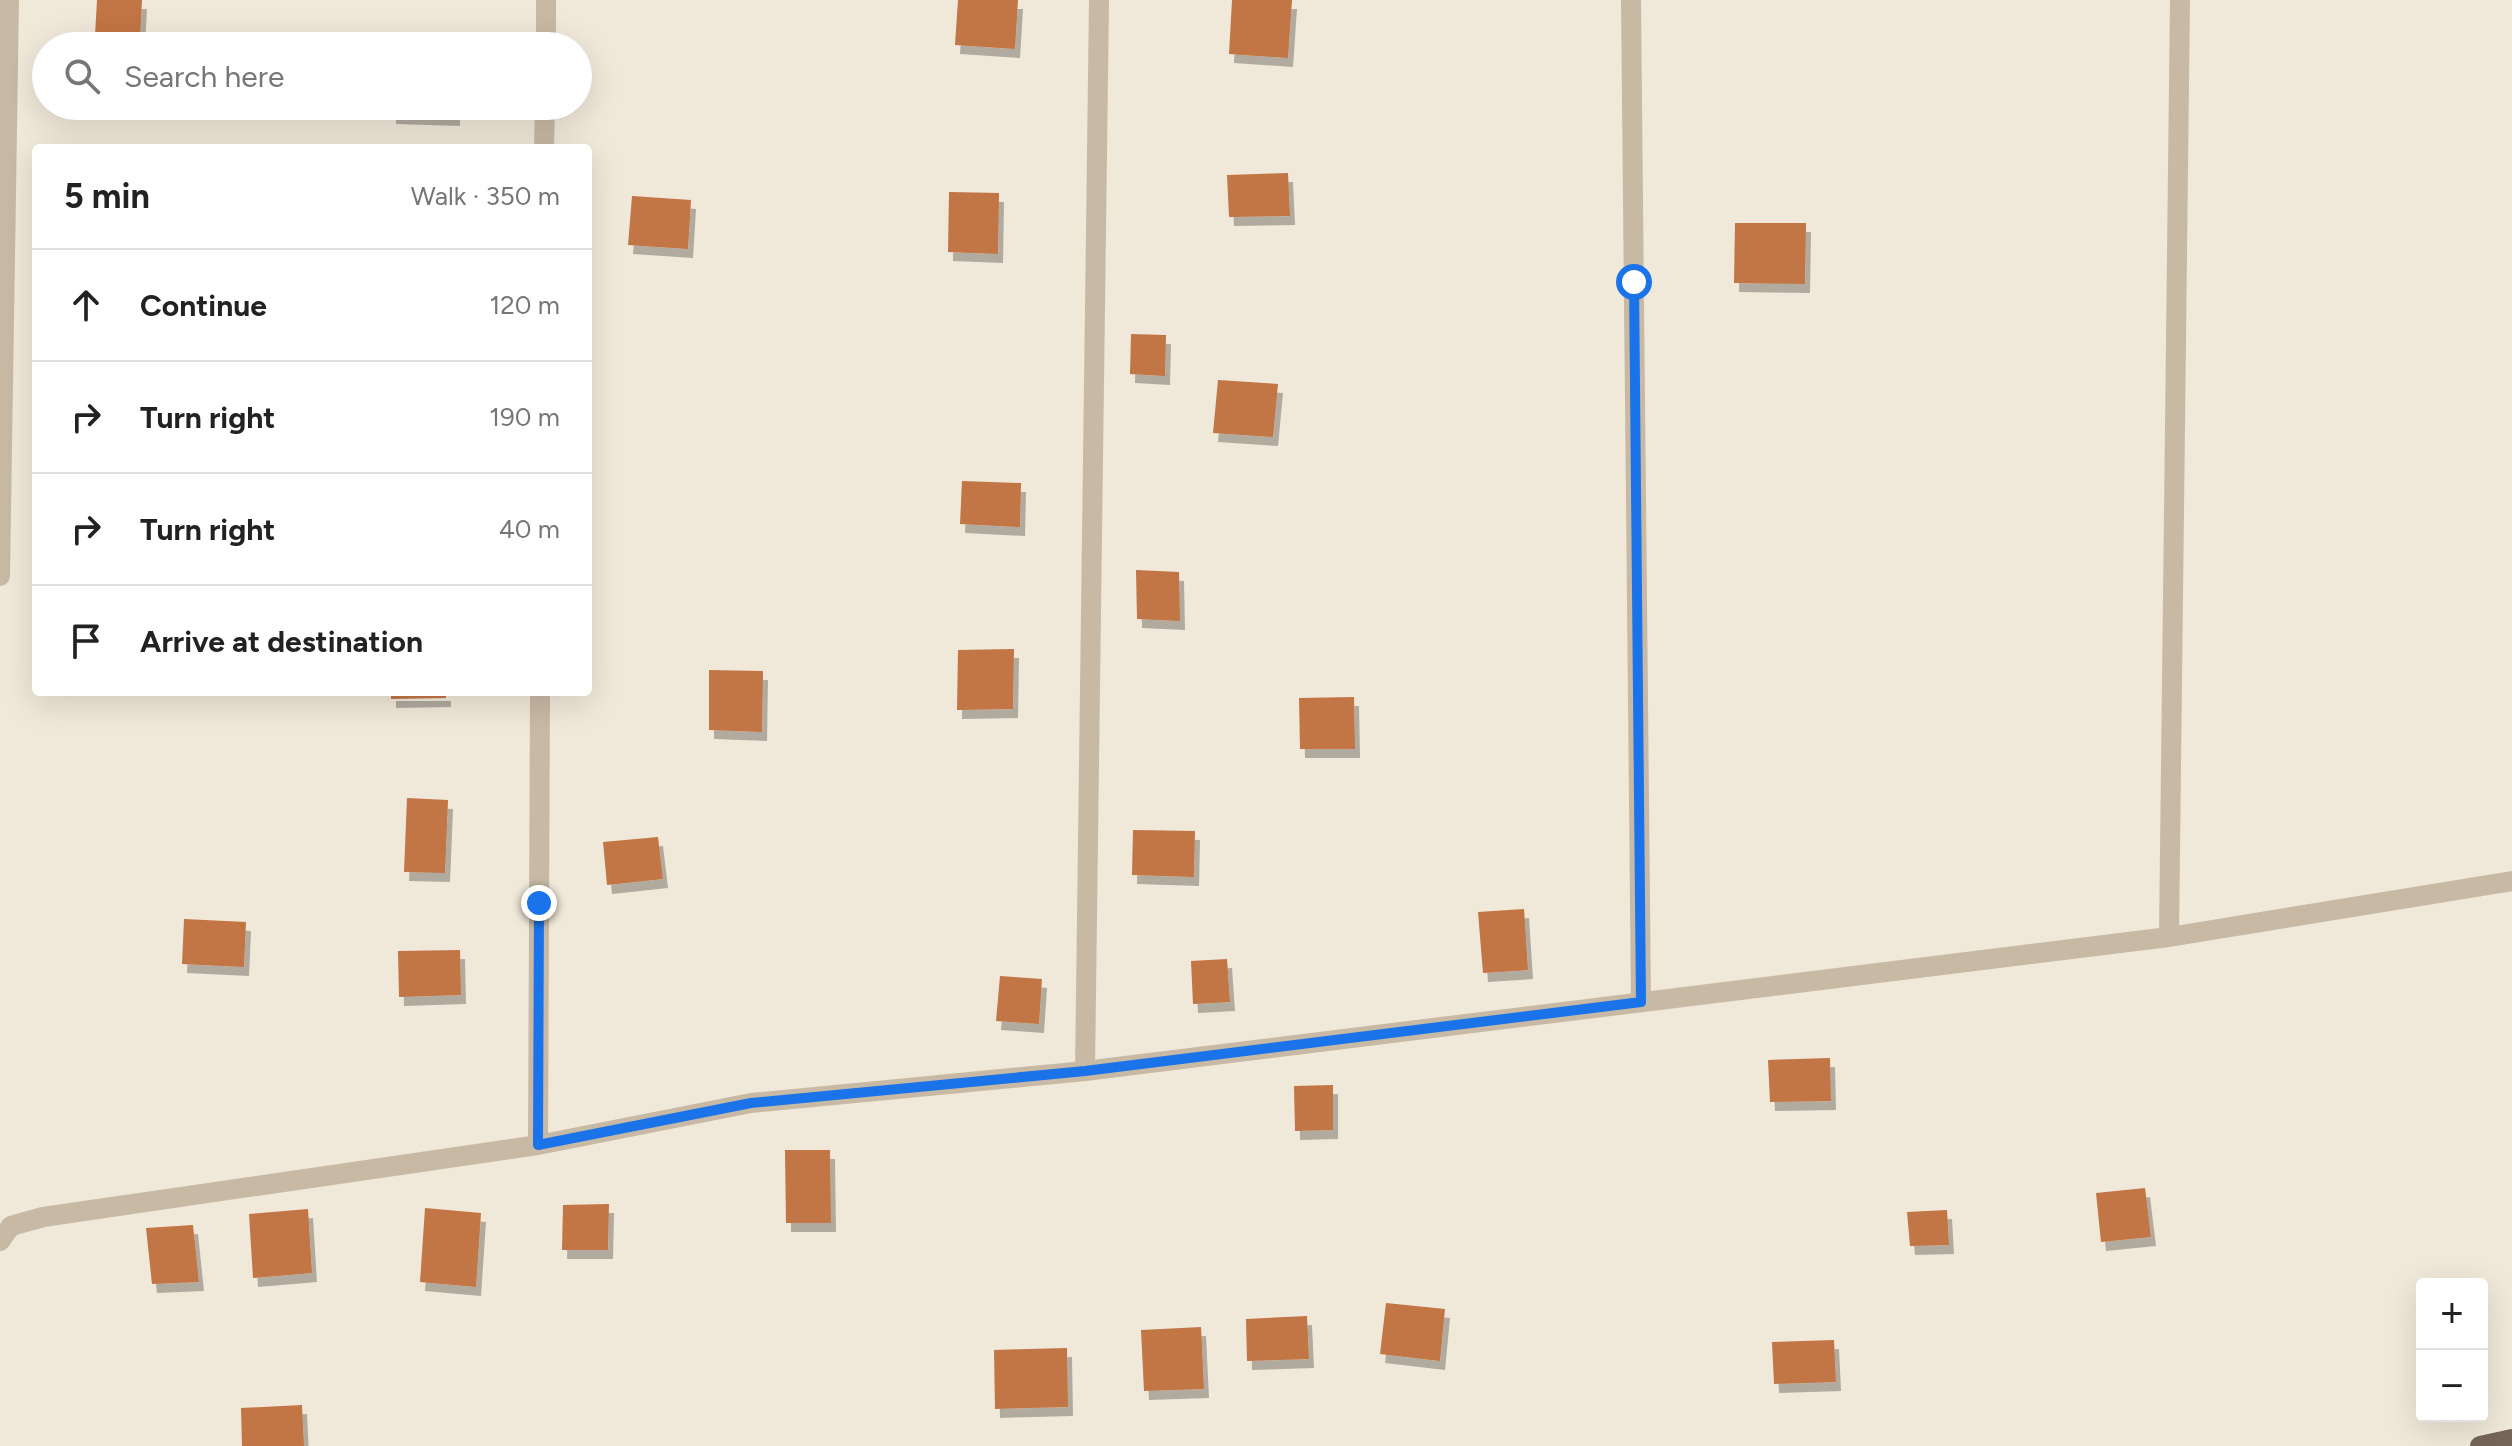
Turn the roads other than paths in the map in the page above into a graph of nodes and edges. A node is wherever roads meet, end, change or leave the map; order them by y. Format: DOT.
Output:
graph roads {
  1 [pos="9,0"];
  2 [pos="546,0"];
  3 [pos="1099,0"];
  4 [pos="1631,0"];
  5 [pos="2180,0"];
  6 [pos="546,32"];
  7 [pos="545,120"];
  8 [pos="544,144"];
  9 [pos="0,576"];
  10 [pos="540,696"];
  11 [pos="2512,881"];
  12 [pos="2169,937"];
  13 [pos="1641,1002"];
  14 [pos="1085,1071"];
  15 [pos="538,1145"];
  16 [pos="0,1241"];
  17 [pos="2512,1439"];
  18 [pos="2480,1446"];
  1 -- 9 [label="street"];
  2 -- 6 [label="street"];
  3 -- 14 [label="street"];
  4 -- 13 [label="street"];
  5 -- 12 [label="street"];
  7 -- 8 [label="street"];
  10 -- 15 [label="street"];
  11 -- 12 [label="street"];
  12 -- 13 [label="street"];
  13 -- 14 [label="street"];
  14 -- 15 [label="street"];
  15 -- 16 [label="street"];
  17 -- 18 [label="main road"];
}
